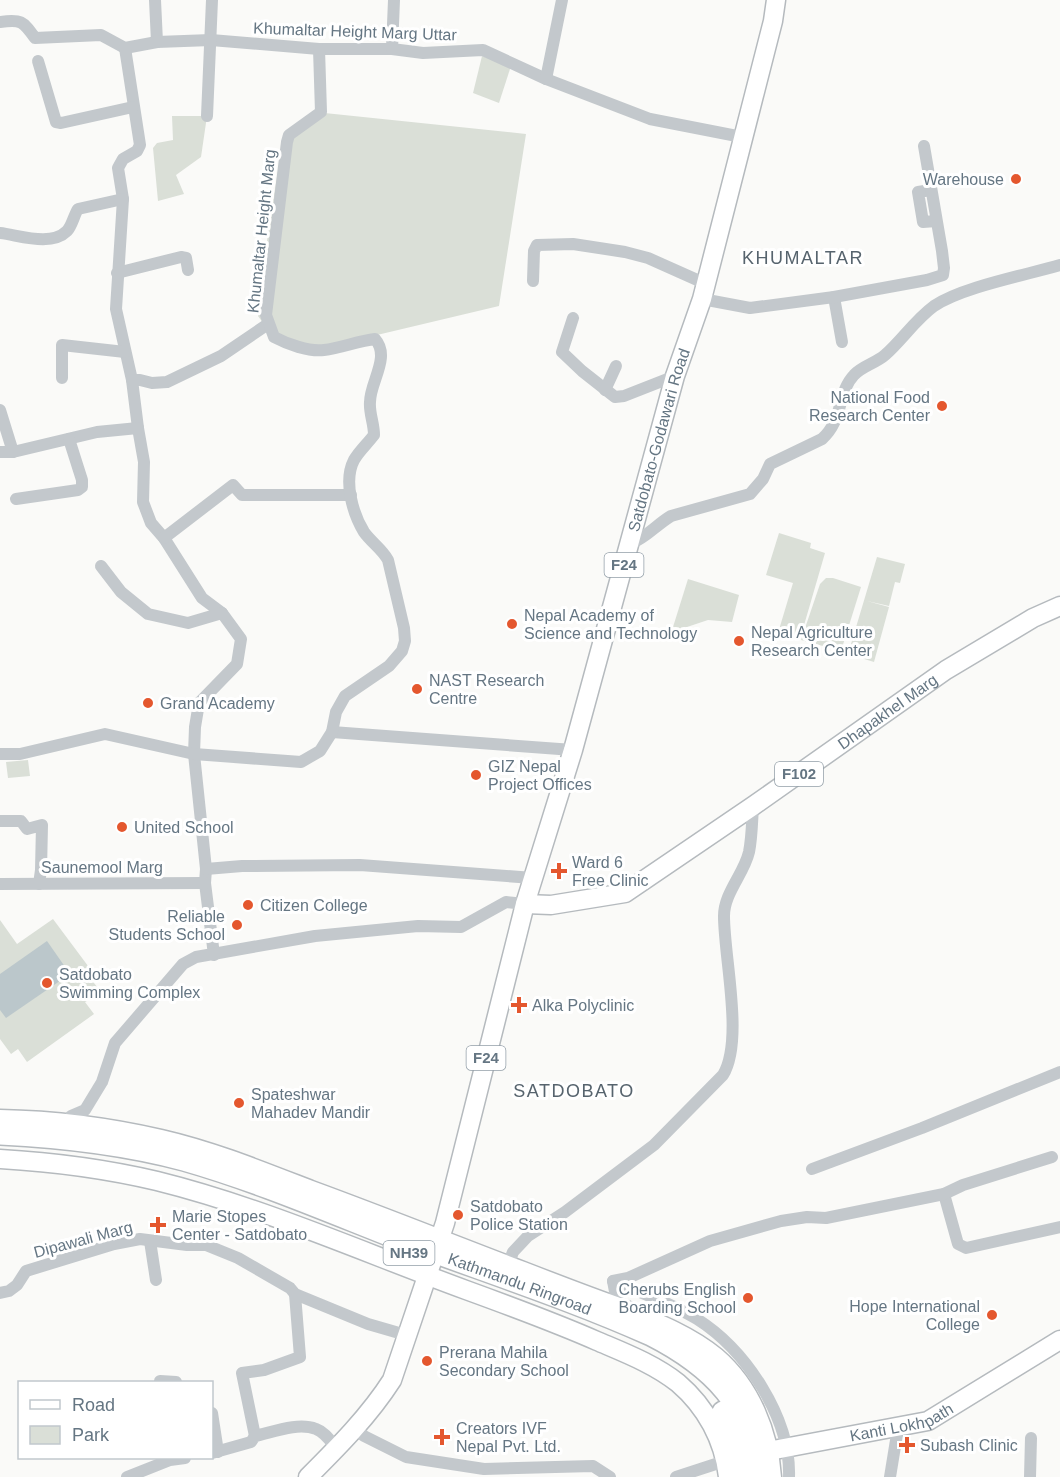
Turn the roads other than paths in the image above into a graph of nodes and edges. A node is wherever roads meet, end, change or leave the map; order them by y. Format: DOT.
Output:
graph roads {
  1 [pos="155,0"];
  2 [pos="212,0"];
  3 [pos="394,0"];
  4 [pos="562,0"];
  5 [pos="776,0"];
  6 [pos="0,22"];
  7 [pos="211,40"];
  8 [pos="157,42"];
  9 [pos="126,48"];
  10 [pos="319,49"];
  11 [pos="392,49"];
  12 [pos="38,61"];
  13 [pos="546,79"];
  14 [pos="133,107"];
  15 [pos="207,116"];
  16 [pos="742,137"];
  17 [pos="924,146"];
  18 [pos="123,199"];
  19 [pos="0,233"];
  20 [pos="1060,265"];
  21 [pos="188,270"];
  22 [pos="117,273"];
  23 [pos="533,281"];
  24 [pos="703,291"];
  25 [pos="834,297"];
  26 [pos="573,318"];
  27 [pos="268,324"];
  28 [pos="842,342"];
  29 [pos="125,352"];
  30 [pos="616,366"];
  31 [pos="675,376"];
  32 [pos="62,378"];
  33 [pos="132,381"];
  34 [pos="605,390"];
  35 [pos="0,410"];
  36 [pos="138,428"];
  37 [pos="69,439"];
  38 [pos="0,452"];
  39 [pos="13,452"];
  40 [pos="351,495"];
  41 [pos="16,499"];
  42 [pos="164,538"];
  43 [pos="630,544"];
  44 [pos="101,566"];
  45 [pos="1060,606"];
  46 [pos="222,613"];
  47 [pos="332,732"];
  48 [pos="573,750"];
  49 [pos="0,754"];
  50 [pos="194,754"];
  51 [pos="753,806"];
  52 [pos="0,821"];
  53 [pos="206,869"];
  54 [pos="533,878"];
  55 [pos="205,883"];
  56 [pos="0,884"];
  57 [pos="39,884"];
  58 [pos="525,904"];
  59 [pos="214,954"];
  60 [pos="1060,1072"];
  61 [pos="0,1119"];
  62 [pos="69,1123"];
  63 [pos="0,1134"];
  64 [pos="0,1146"];
  65 [pos="1052,1157"];
  66 [pos="0,1160"];
  67 [pos="812,1169"];
  68 [pos="944,1194"];
  69 [pos="1060,1227"];
  70 [pos="150,1241"];
  71 [pos="434,1257"];
  72 [pos="508,1265"];
  73 [pos="156,1280"];
  74 [pos="613,1281"];
  75 [pos="5,1292"];
  76 [pos="295,1294"];
  77 [pos="618,1307"];
  78 [pos="406,1335"];
  79 [pos="1060,1340"];
  80 [pos="160,1380"];
  81 [pos="165,1381"];
  82 [pos="213,1426"];
  83 [pos="355,1427"];
  84 [pos="898,1428"];
  85 [pos="255,1436"];
  86 [pos="1031,1438"];
  87 [pos="337,1449"];
  88 [pos="215,1453"];
  89 [pos="178,1459"];
  90 [pos="750,1460"];
  91 [pos="568,1472"];
  92 [pos="484,1473"];
  93 [pos="127,1477"];
  94 [pos="308,1477"];
  95 [pos="610,1477"];
  96 [pos="676,1477"];
  97 [pos="758,1477"];
  98 [pos="772,1477"];
  99 [pos="789,1477"];
  100 [pos="890,1477"];
  101 [pos="1030,1477"];
  1 -- 8 [label="street"];
  2 -- 7 [label="street"];
  3 -- 11 [label="street"];
  4 -- 13 [label="street"];
  5 -- 16 [label="main road, Satdobato-Godawari Road / F24"];
  6 -- 9 [label="street"];
  7 -- 8 [label="street, Khumaltar Height Marg Uttar"];
  7 -- 10 [label="street, Khumaltar Height Marg Uttar"];
  7 -- 15 [label="street"];
  8 -- 9 [label="street, Khumaltar Height Marg Uttar"];
  9 -- 14 [label="street"];
  10 -- 11 [label="street, Khumaltar Height Marg Uttar"];
  10 -- 27 [label="street, Khumaltar Height Marg"];
  11 -- 13 [label="street, Khumaltar Height Marg Uttar"];
  12 -- 14 [label="street"];
  13 -- 16 [label="street, Khumaltar Height Marg Uttar"];
  14 -- 18 [label="street"];
  16 -- 24 [label="main road, Satdobato-Godawari Road / F24"];
  17 -- 25 [label="street"];
  18 -- 19 [label="street"];
  18 -- 22 [label="street"];
  20 -- 43 [label="street"];
  21 -- 22 [label="street"];
  22 -- 29 [label="street"];
  23 -- 24 [label="street"];
  24 -- 25 [label="street"];
  24 -- 31 [label="main road, Satdobato-Godawari Road / F24"];
  25 -- 28 [label="street"];
  26 -- 34 [label="street"];
  27 -- 33 [label="street, Khumaltar Height Marg"];
  27 -- 40 [label="street, Khumaltar Height Marg"];
  29 -- 32 [label="street"];
  29 -- 33 [label="street"];
  30 -- 34 [label="street"];
  31 -- 34 [label="street"];
  31 -- 43 [label="main road, Satdobato-Godawari Road / F24"];
  33 -- 36 [label="street"];
  35 -- 39 [label="street"];
  36 -- 37 [label="street"];
  36 -- 42 [label="street"];
  37 -- 39 [label="street"];
  37 -- 41 [label="street"];
  38 -- 39 [label="street"];
  40 -- 42 [label="street"];
  40 -- 47 [label="street, Khumaltar Height Marg"];
  42 -- 46 [label="street"];
  43 -- 48 [label="main road, Satdobato-Godawari Road / F24"];
  44 -- 46 [label="street"];
  45 -- 51 [label="main road, Dhapakhel Marg / F102"];
  46 -- 50 [label="street"];
  47 -- 48 [label="street"];
  47 -- 50 [label="street, Khumaltar Height Marg"];
  48 -- 54 [label="main road, Satdobato-Godawari Road / F24"];
  49 -- 50 [label="street, Khumaltar Height Marg"];
  50 -- 53 [label="street"];
  51 -- 58 [label="main road, Dhapakhel Marg / F102"];
  51 -- 72 [label="street"];
  52 -- 57 [label="street"];
  53 -- 54 [label="street"];
  53 -- 55 [label="street"];
  54 -- 58 [label="main road, F24"];
  55 -- 57 [label="street, Saunemool Marg"];
  55 -- 59 [label="street"];
  56 -- 57 [label="street, Saunemool Marg"];
  58 -- 59 [label="street"];
  58 -- 71 [label="main road, F24"];
  59 -- 62 [label="street"];
  60 -- 67 [label="street"];
  61 -- 62 [label="main road"];
  62 -- 71 [label="main road"];
  63 -- 71 [label="highway, Kathmandu Ringroad / NH39"];
  64 -- 71 [label="highway, Kathmandu Ringroad / NH39"];
  65 -- 68 [label="street"];
  66 -- 71 [label="main road"];
  68 -- 69 [label="street"];
  68 -- 74 [label="street"];
  70 -- 73 [label="street"];
  70 -- 75 [label="street, Dipawali Marg"];
  70 -- 76 [label="street, Dipawali Marg"];
  71 -- 72 [label="main road"];
  71 -- 78 [label="main road"];
  71 -- 90 [label="highway, Kathmandu Ringroad / NH39"];
  72 -- 77 [label="main road"];
  74 -- 77 [label="street"];
  74 -- 90 [label="street"];
  76 -- 78 [label="street, Dipawali Marg"];
  76 -- 85 [label="street"];
  77 -- 90 [label="main road"];
  78 -- 83 [label="main road"];
  79 -- 84 [label="main road, Kanti Lokhpath"];
  80 -- 81 [label="street"];
  82 -- 88 [label="street"];
  83 -- 87 [label="main road"];
  83 -- 92 [label="street"];
  84 -- 90 [label="main road, Kanti Lokhpath"];
  84 -- 100 [label="street"];
  85 -- 87 [label="street"];
  85 -- 88 [label="street"];
  86 -- 101 [label="street"];
  87 -- 94 [label="main road"];
  89 -- 93 [label="street"];
  90 -- 96 [label="street"];
  90 -- 97 [label="highway, Kathmandu Ringroad / NH39"];
  90 -- 98 [label="main road"];
  90 -- 99 [label="street"];
  91 -- 92 [label="street"];
  91 -- 95 [label="street"];
}
